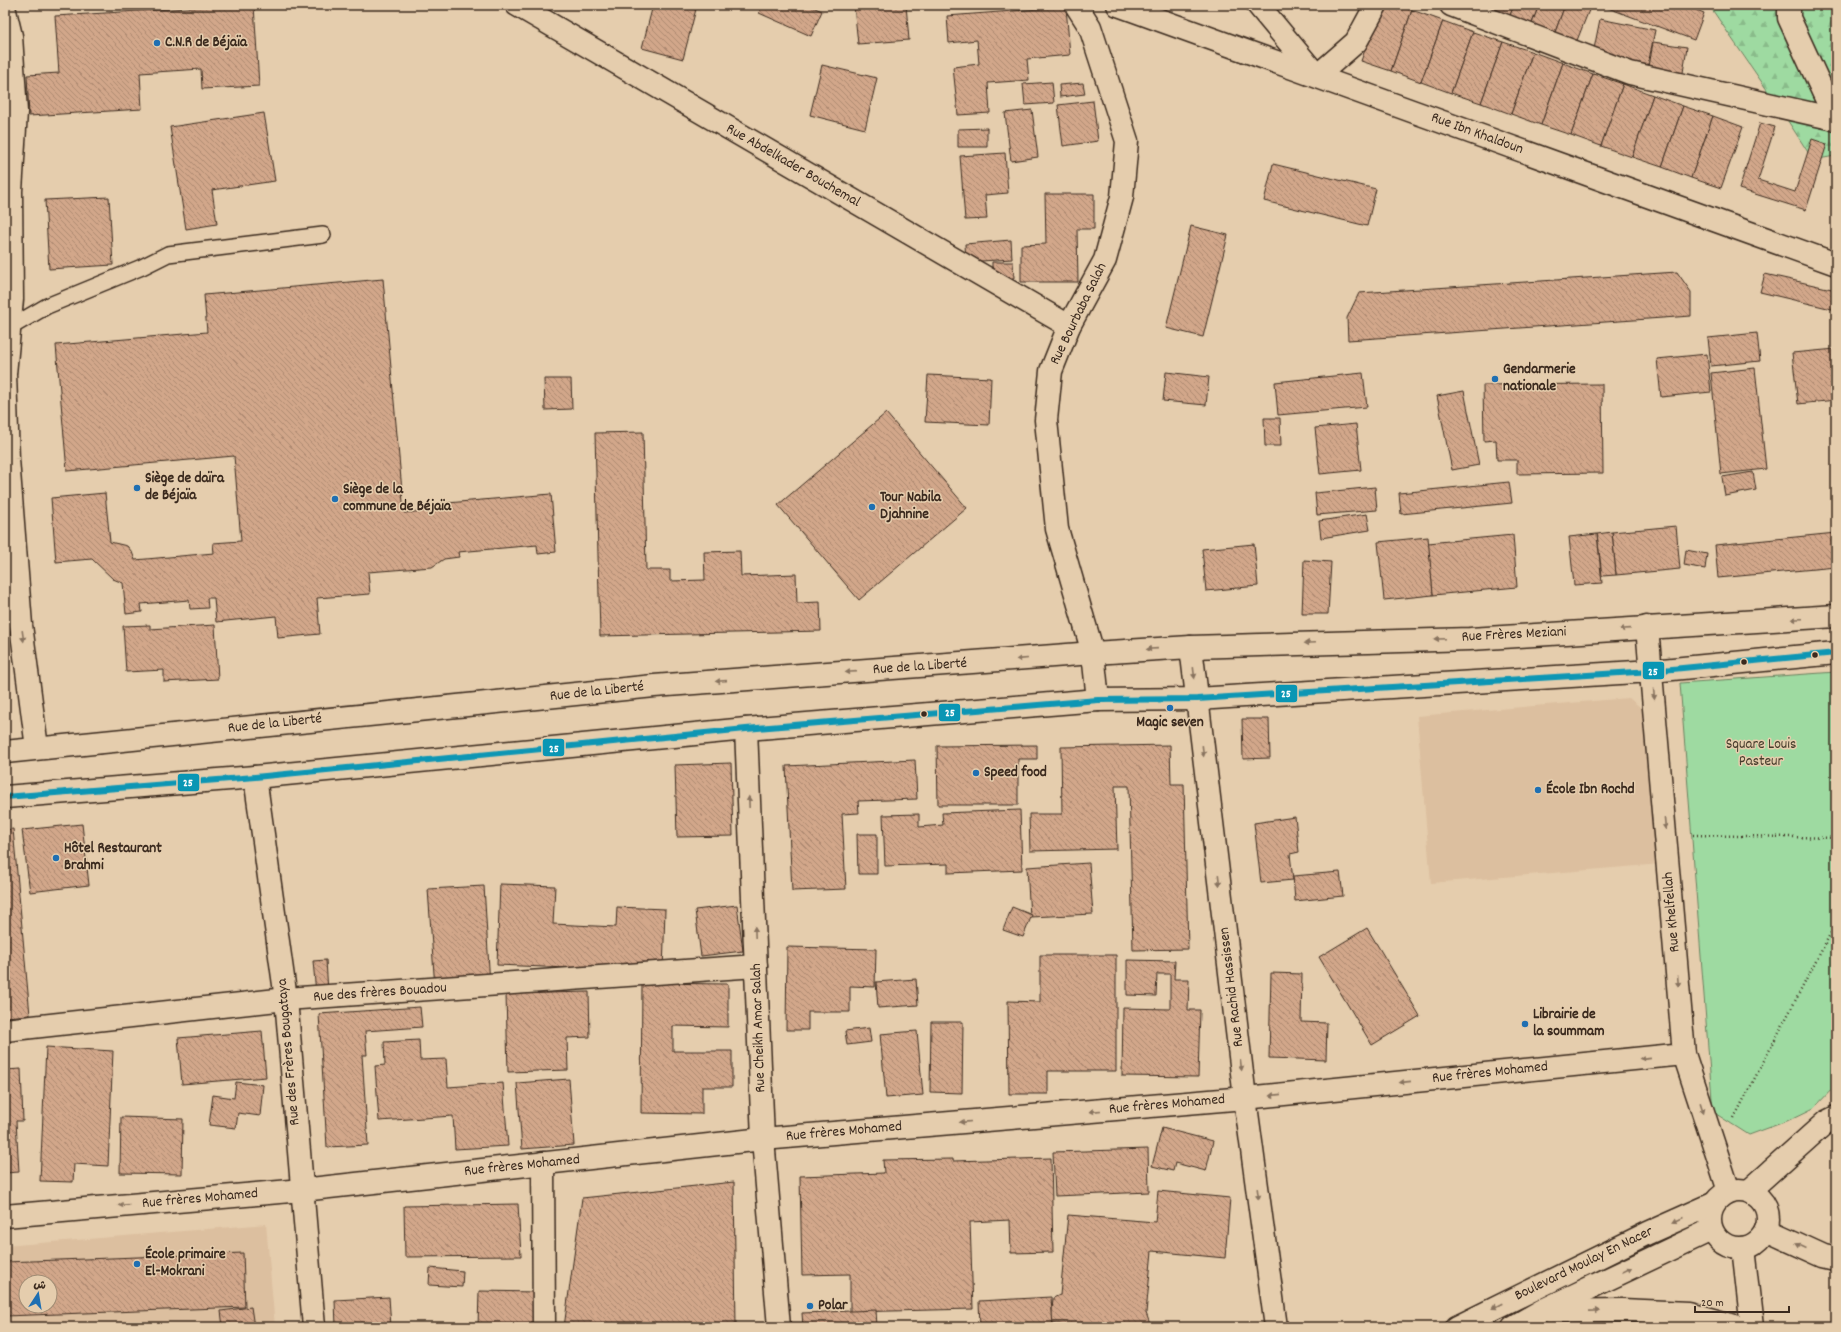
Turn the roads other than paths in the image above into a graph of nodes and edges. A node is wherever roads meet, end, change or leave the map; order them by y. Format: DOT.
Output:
graph roads {
  1 [pos="8,5"];
  2 [pos="1076,5"];
  3 [pos="1118,5"];
  4 [pos="1258,5"];
  5 [pos="1376,5"];
  6 [pos="1451,5"];
  7 [pos="1789,5"];
  8 [pos="523,6"];
  9 [pos="5,7"];
  10 [pos="5,11"];
  11 [pos="1317,76"];
  12 [pos="1836,120"];
  13 [pos="323,235"];
  14 [pos="1836,264"];
  15 [pos="1069,326"];
  16 [pos="11,327"];
  17 [pos="12,612"];
  18 [pos="1836,616"];
  19 [pos="1647,627"];
  20 [pos="1191,646"];
  21 [pos="1093,653"];
  22 [pos="1836,653"];
  23 [pos="1652,671"];
  24 [pos="1197,698"];
  25 [pos="1098,700"];
  26 [pos="746,728"];
  27 [pos="37,748"];
  28 [pos="5,752"];
  29 [pos="255,777"];
  30 [pos="5,797"];
  31 [pos="756,966"];
  32 [pos="286,999"];
  33 [pos="5,1030"];
  34 [pos="1684,1054"];
  35 [pos="1245,1098"];
  36 [pos="1836,1117"];
  37 [pos="763,1139"];
  38 [pos="543,1163"];
  39 [pos="302,1190"];
  40 [pos="1731,1195"];
  41 [pos="5,1216"];
  42 [pos="1711,1230"];
  43 [pos="1766,1230"];
  44 [pos="1743,1248"];
  45 [pos="1836,1259"];
  46 [pos="1541,1311"];
  47 [pos="314,1327"];
  48 [pos="544,1327"];
  49 [pos="780,1327"];
  50 [pos="1276,1327"];
  51 [pos="1456,1327"];
  52 [pos="1513,1327"];
  53 [pos="1739,1327"];
  54 [pos="1752,1327"];
  1 -- 9 [label="street"];
  2 -- 15 [label="street, Rue Bourbaba Salah"];
  3 -- 11 [label="street, Rue Ibn Khaldoun"];
  4 -- 11 [label="street"];
  5 -- 11 [label="street"];
  6 -- 12 [label="street"];
  7 -- 12 [label="street"];
  8 -- 15 [label="street, Rue Abdelkader Bouchemal"];
  10 -- 16 [label="street"];
  11 -- 14 [label="street, Rue Ibn Khaldoun"];
  13 -- 16 [label="lane"];
  15 -- 21 [label="street, Rue Bourbaba Salah"];
  16 -- 17 [label="street"];
  17 -- 27 [label="street, one-way"];
  18 -- 19 [label="street, Rue Frères Meziani, one-way"];
  19 -- 20 [label="street, Rue Frères Meziani, one-way"];
  19 -- 23 [label="street, Rue Khelfellah"];
  20 -- 21 [label="street, Rue de la Liberté, one-way"];
  20 -- 24 [label="street, Rue Rachid Hassissen, one-way"];
  21 -- 25 [label="street, Rue Bourbaba Salah"];
  21 -- 27 [label="street, Rue de la Liberté, one-way"];
  22 -- 23 [label="street"];
  23 -- 24 [label="street"];
  23 -- 34 [label="street, Rue Khelfellah, one-way"];
  24 -- 25 [label="street"];
  24 -- 35 [label="street, Rue Rachid Hassissen, one-way"];
  25 -- 26 [label="street"];
  26 -- 29 [label="street"];
  31 -- 26 [label="street, Rue Cheikh Amar Salah, one-way"];
  27 -- 28 [label="street, Rue de la Liberté"];
  29 -- 30 [label="street"];
  29 -- 32 [label="street, Rue des Frères Bougataya"];
  31 -- 32 [label="street, Rue des frères Bouadou"];
  31 -- 37 [label="street, Rue Cheikh Amar Salah"];
  32 -- 33 [label="street, Rue des frères Bouadou"];
  32 -- 39 [label="street, Rue des Frères Bougataya"];
  34 -- 35 [label="street, Rue frères Mohamed, one-way"];
  34 -- 40 [label="street, Rue Khelfellah, one-way"];
  35 -- 37 [label="street, Rue frères Mohamed, one-way"];
  35 -- 50 [label="street, Rue Rachid Hassissen, one-way"];
  36 -- 40 [label="street, Boulevard Moulay En Nacer"];
  37 -- 38 [label="street, Rue frères Mohamed"];
  37 -- 49 [label="street, Rue Cheikh Amar Salah"];
  38 -- 39 [label="street, Rue frères Mohamed"];
  38 -- 48 [label="street"];
  39 -- 41 [label="street, Rue frères Mohamed, one-way"];
  39 -- 47 [label="street, Rue des Frères Bougataya"];
  40 -- 42 [label="street"];
  40 -- 43 [label="street"];
  40 -- 51 [label="street, Boulevard Moulay En Nacer, one-way"];
  42 -- 44 [label="street"];
  46 -- 42 [label="street, Boulevard Moulay En Nacer, one-way"];
  43 -- 44 [label="street"];
  45 -- 43 [label="street, one-way"];
  44 -- 54 [label="street"];
  46 -- 52 [label="street, Boulevard Moulay En Nacer"];
  46 -- 53 [label="street, one-way"];
}
